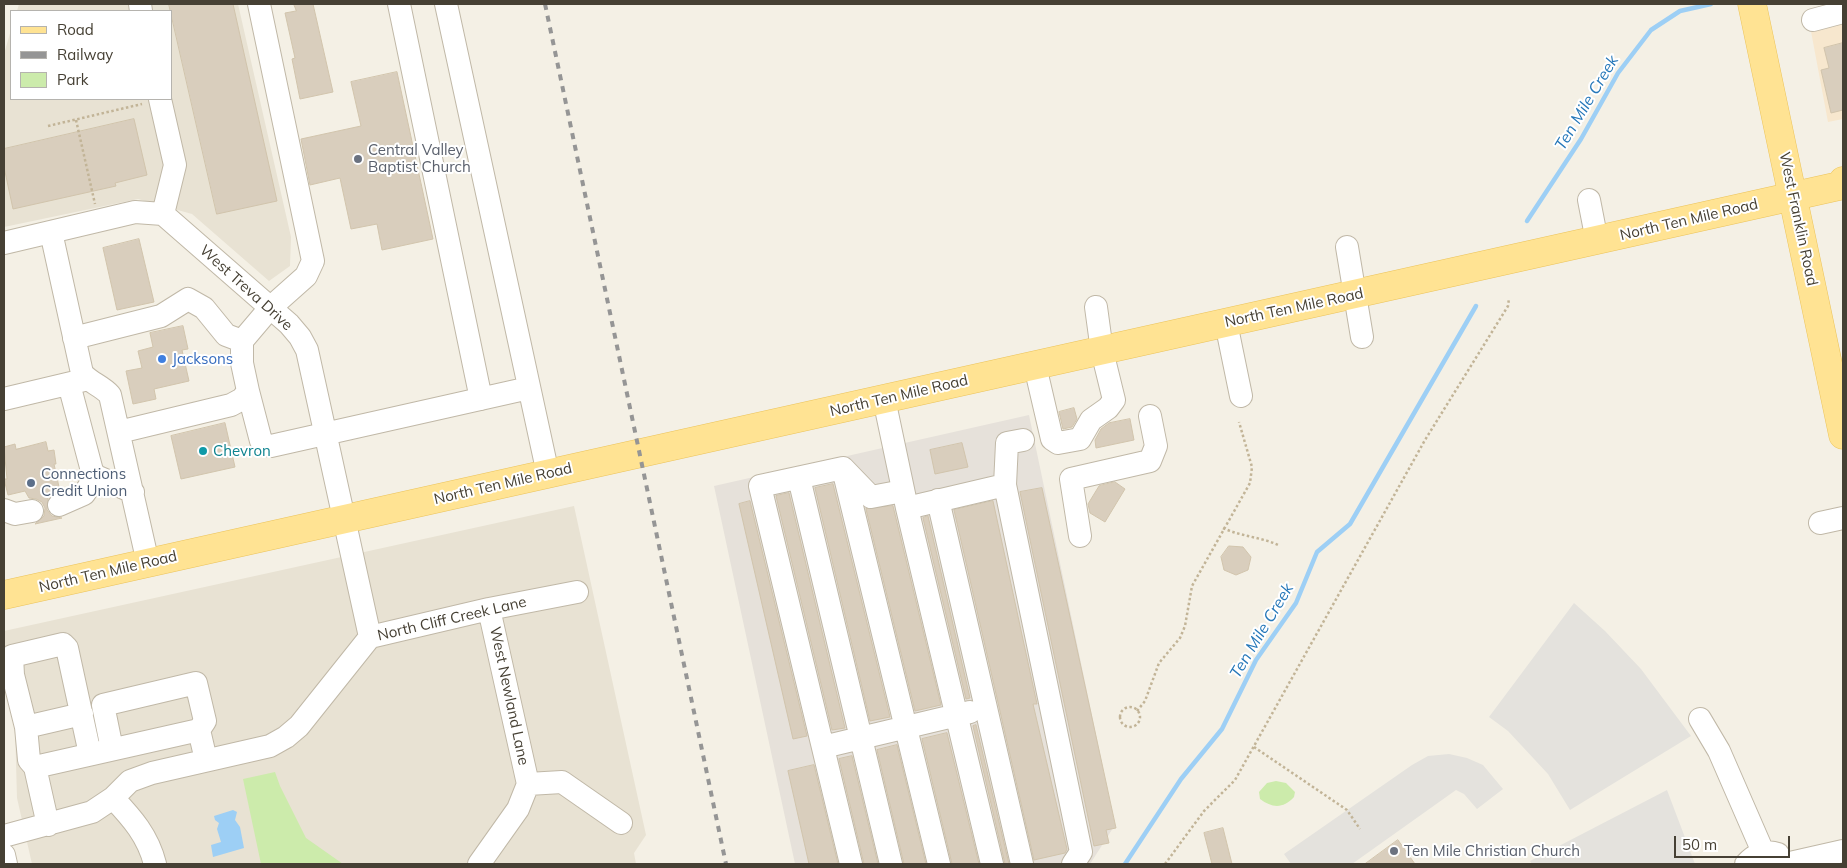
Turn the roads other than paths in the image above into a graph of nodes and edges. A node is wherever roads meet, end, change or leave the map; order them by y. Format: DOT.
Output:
graph roads {
  1 [pos="259,4"];
  2 [pos="399,4"];
  3 [pos="446,4"];
  4 [pos="1752,4"];
  5 [pos="1843,12"];
  6 [pos="1813,20"];
  7 [pos="161,100"];
  8 [pos="1842,186"];
  9 [pos="1794,197"];
  10 [pos="1589,200"];
  11 [pos="163,214"];
  12 [pos="51,232"];
  13 [pos="1597,241"];
  14 [pos="4,243"];
  15 [pos="1347,246"];
  16 [pos="1355,295"];
  17 [pos="1096,306"];
  18 [pos="270,308"];
  19 [pos="1226,323"];
  20 [pos="1362,337"];
  21 [pos="74,338"];
  22 [pos="242,341"];
  23 [pos="1102,351"];
  24 [pos="1035,366"];
  25 [pos="78,382"];
  26 [pos="529,388"];
  27 [pos="248,391"];
  28 [pos="1242,396"];
  29 [pos="4,399"];
  30 [pos="481,399"];
  31 [pos="884,399"];
  32 [pos="1150,416"];
  33 [pos="119,432"];
  34 [pos="326,435"];
  35 [pos="1843,435"];
  36 [pos="1023,440"];
  37 [pos="843,468"];
  38 [pos="548,474"];
  39 [pos="96,476"];
  40 [pos="799,478"];
  41 [pos="1005,485"];
  42 [pos="133,492"];
  43 [pos="905,499"];
  44 [pos="938,500"];
  45 [pos="59,505"];
  46 [pos="4,510"];
  47 [pos="32,511"];
  48 [pos="1843,518"];
  49 [pos="345,519"];
  50 [pos="1820,523"];
  51 [pos="1080,536"];
  52 [pos="148,563"];
  53 [pos="577,592"];
  54 [pos="4,595"];
  55 [pos="489,609"];
  56 [pos="370,637"];
  57 [pos="986,708"];
  58 [pos="82,714"];
  59 [pos="956,715"];
  60 [pos="1700,719"];
  61 [pos="26,727"];
  62 [pos="906,727"];
  63 [pos="199,730"];
  64 [pos="861,738"];
  65 [pos="823,747"];
  66 [pos="112,749"];
  67 [pos="90,754"];
  68 [pos="206,760"];
  69 [pos="35,767"];
  70 [pos="528,784"];
  71 [pos="113,798"];
  72 [pos="621,823"];
  73 [pos="48,825"];
  74 [pos="4,836"];
  75 [pos="1843,851"];
  76 [pos="4,855"];
  77 [pos="1754,858"];
  78 [pos="1791,863"];
  79 [pos="6,864"];
  80 [pos="155,864"];
  81 [pos="480,864"];
  82 [pos="851,864"];
  83 [pos="891,864"];
  84 [pos="939,864"];
  85 [pos="992,864"];
  86 [pos="1022,864"];
  87 [pos="1074,864"];
  1 -- 18 [label="street"];
  2 -- 30 [label="street"];
  3 -- 26 [label="street"];
  4 -- 9 [label="main road, West Franklin Road"];
  5 -- 6 [label="street"];
  7 -- 11 [label="street"];
  8 -- 9 [label="main road, North Ten Mile Road"];
  9 -- 13 [label="main road, North Ten Mile Road"];
  9 -- 35 [label="main road, West Franklin Road"];
  10 -- 13 [label="street"];
  11 -- 12 [label="street"];
  11 -- 18 [label="street, West Treva Drive"];
  12 -- 14 [label="street"];
  12 -- 21 [label="street"];
  13 -- 16 [label="main road, North Ten Mile Road"];
  15 -- 16 [label="street"];
  16 -- 19 [label="main road, North Ten Mile Road"];
  16 -- 20 [label="street"];
  17 -- 23 [label="street"];
  18 -- 22 [label="street"];
  18 -- 34 [label="street, West Treva Drive"];
  19 -- 23 [label="main road, North Ten Mile Road"];
  19 -- 28 [label="street"];
  21 -- 22 [label="street"];
  21 -- 25 [label="street"];
  22 -- 27 [label="street"];
  23 -- 24 [label="main road, North Ten Mile Road"];
  23 -- 24 [label="street"];
  24 -- 31 [label="main road, North Ten Mile Road"];
  25 -- 29 [label="street"];
  25 -- 33 [label="street"];
  25 -- 39 [label="street"];
  26 -- 30 [label="street"];
  26 -- 38 [label="street"];
  27 -- 33 [label="street"];
  27 -- 34 [label="street"];
  30 -- 34 [label="street"];
  31 -- 38 [label="main road, North Ten Mile Road"];
  31 -- 43 [label="street"];
  32 -- 51 [label="street"];
  33 -- 42 [label="street"];
  34 -- 49 [label="street, West Treva Drive"];
  36 -- 41 [label="street"];
  37 -- 40 [label="street"];
  37 -- 43 [label="street"];
  37 -- 62 [label="street"];
  38 -- 49 [label="main road, North Ten Mile Road"];
  39 -- 42 [label="street"];
  39 -- 45 [label="street"];
  40 -- 64 [label="street"];
  40 -- 65 [label="street"];
  41 -- 44 [label="street"];
  41 -- 87 [label="street"];
  42 -- 52 [label="street"];
  43 -- 44 [label="street"];
  43 -- 59 [label="street"];
  44 -- 57 [label="street"];
  46 -- 47 [label="street"];
  48 -- 50 [label="street"];
  49 -- 52 [label="main road, North Ten Mile Road"];
  49 -- 56 [label="street, West Treva Drive"];
  52 -- 54 [label="main road, North Ten Mile Road"];
  53 -- 55 [label="street, North Cliff Creek Lane"];
  55 -- 56 [label="street, North Cliff Creek Lane"];
  55 -- 70 [label="street, West Newland Lane"];
  56 -- 68 [label="street, North Cliff Creek Lane"];
  57 -- 59 [label="street"];
  57 -- 86 [label="street"];
  58 -- 61 [label="street"];
  58 -- 61 [label="street"];
  58 -- 67 [label="street"];
  59 -- 62 [label="street"];
  59 -- 85 [label="street"];
  60 -- 77 [label="street"];
  61 -- 69 [label="street"];
  62 -- 64 [label="street"];
  62 -- 84 [label="street"];
  63 -- 66 [label="street"];
  63 -- 66 [label="street"];
  63 -- 68 [label="street"];
  64 -- 65 [label="street"];
  64 -- 83 [label="street"];
  65 -- 82 [label="street"];
  66 -- 67 [label="street"];
  67 -- 69 [label="street"];
  68 -- 71 [label="street, North Cliff Creek Lane"];
  69 -- 73 [label="street"];
  70 -- 72 [label="street"];
  70 -- 81 [label="street"];
  71 -- 73 [label="street, North Cliff Creek Lane"];
  71 -- 80 [label="street"];
  73 -- 74 [label="street, North Cliff Creek Lane"];
  75 -- 78 [label="street"];
  76 -- 79 [label="street"];
  77 -- 78 [label="street"];
}
